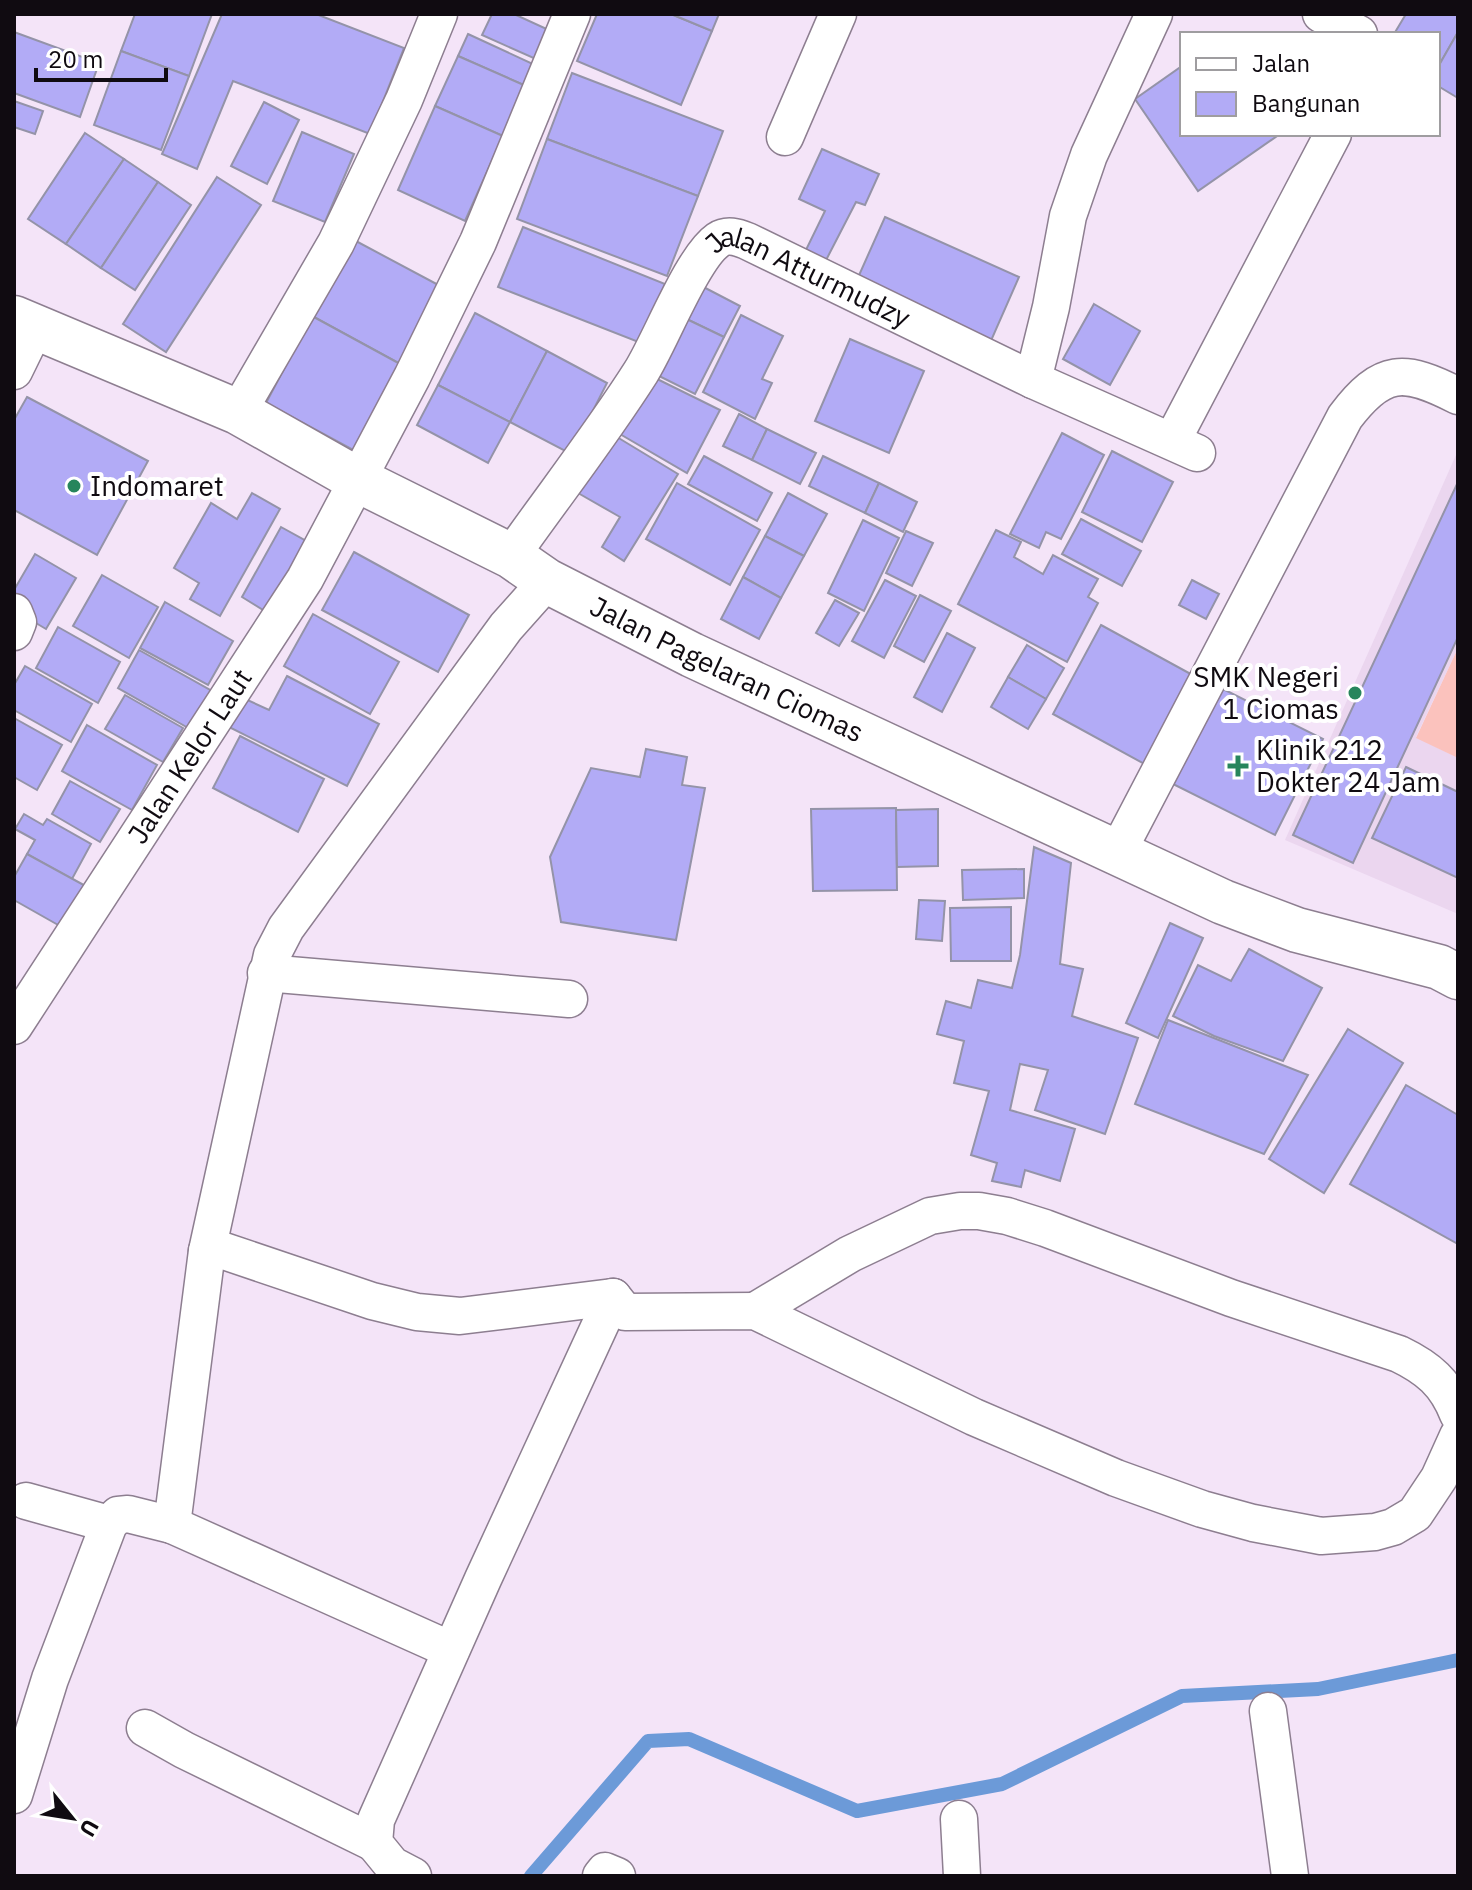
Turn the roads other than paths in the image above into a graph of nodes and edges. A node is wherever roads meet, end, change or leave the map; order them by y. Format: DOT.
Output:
graph roads {
  1 [pos="439,14"];
  2 [pos="572,14"];
  3 [pos="838,14"];
  4 [pos="1154,14"];
  5 [pos="1321,14"];
  6 [pos="1355,32"];
  7 [pos="1332,136"];
  8 [pos="785,137"];
  9 [pos="24,323"];
  10 [pos="14,371"];
  11 [pos="1033,380"];
  12 [pos="1456,388"];
  13 [pos="238,412"];
  14 [pos="358,480"];
  15 [pos="511,556"];
  16 [pos="547,581"];
  17 [pos="14,612"];
  18 [pos="14,632"];
  19 [pos="1117,853"];
  20 [pos="266,973"];
  21 [pos="1458,977"];
  22 [pos="569,999"];
  23 [pos="14,1026"];
  24 [pos="207,1251"];
  25 [pos="613,1297"];
  26 [pos="755,1311"];
  27 [pos="1458,1414"];
  28 [pos="1458,1436"];
  29 [pos="26,1501"];
  30 [pos="109,1524"];
  31 [pos="172,1525"];
  32 [pos="451,1650"];
  33 [pos="1268,1711"];
  34 [pos="145,1728"];
  35 [pos="14,1795"];
  36 [pos="959,1819"];
  37 [pos="374,1843"];
  38 [pos="413,1876"];
  39 [pos="601,1876"];
  40 [pos="617,1876"];
  41 [pos="962,1876"];
  42 [pos="1290,1876"];
  1 -- 13 [label="street"];
  2 -- 14 [label="street, Jalan Kelor Laut"];
  3 -- 8 [label="street"];
  4 -- 11 [label="street"];
  5 -- 6 [label="street"];
  7 -- 11 [label="street, Jalan Atturmudzy"];
  9 -- 10 [label="street"];
  9 -- 13 [label="main road, Jalan Pagelaran Ciomas"];
  11 -- 15 [label="street, Jalan Atturmudzy"];
  12 -- 19 [label="street"];
  13 -- 14 [label="main road, Jalan Pagelaran Ciomas"];
  14 -- 15 [label="main road, Jalan Pagelaran Ciomas"];
  14 -- 23 [label="street, Jalan Kelor Laut"];
  15 -- 16 [label="main road, Jalan Pagelaran Ciomas"];
  16 -- 19 [label="main road, Jalan Pagelaran Ciomas"];
  16 -- 20 [label="street"];
  17 -- 18 [label="street"];
  19 -- 21 [label="main road, Jalan Pagelaran Ciomas"];
  20 -- 22 [label="street"];
  20 -- 24 [label="street"];
  24 -- 25 [label="street"];
  24 -- 31 [label="street"];
  25 -- 26 [label="street"];
  25 -- 32 [label="street"];
  26 -- 27 [label="street"];
  26 -- 28 [label="street"];
  29 -- 30 [label="street"];
  30 -- 31 [label="street"];
  30 -- 35 [label="street"];
  31 -- 32 [label="street"];
  32 -- 37 [label="street"];
  33 -- 42 [label="street"];
  34 -- 37 [label="street"];
  36 -- 41 [label="street"];
  37 -- 38 [label="street"];
  39 -- 40 [label="street"];
}
